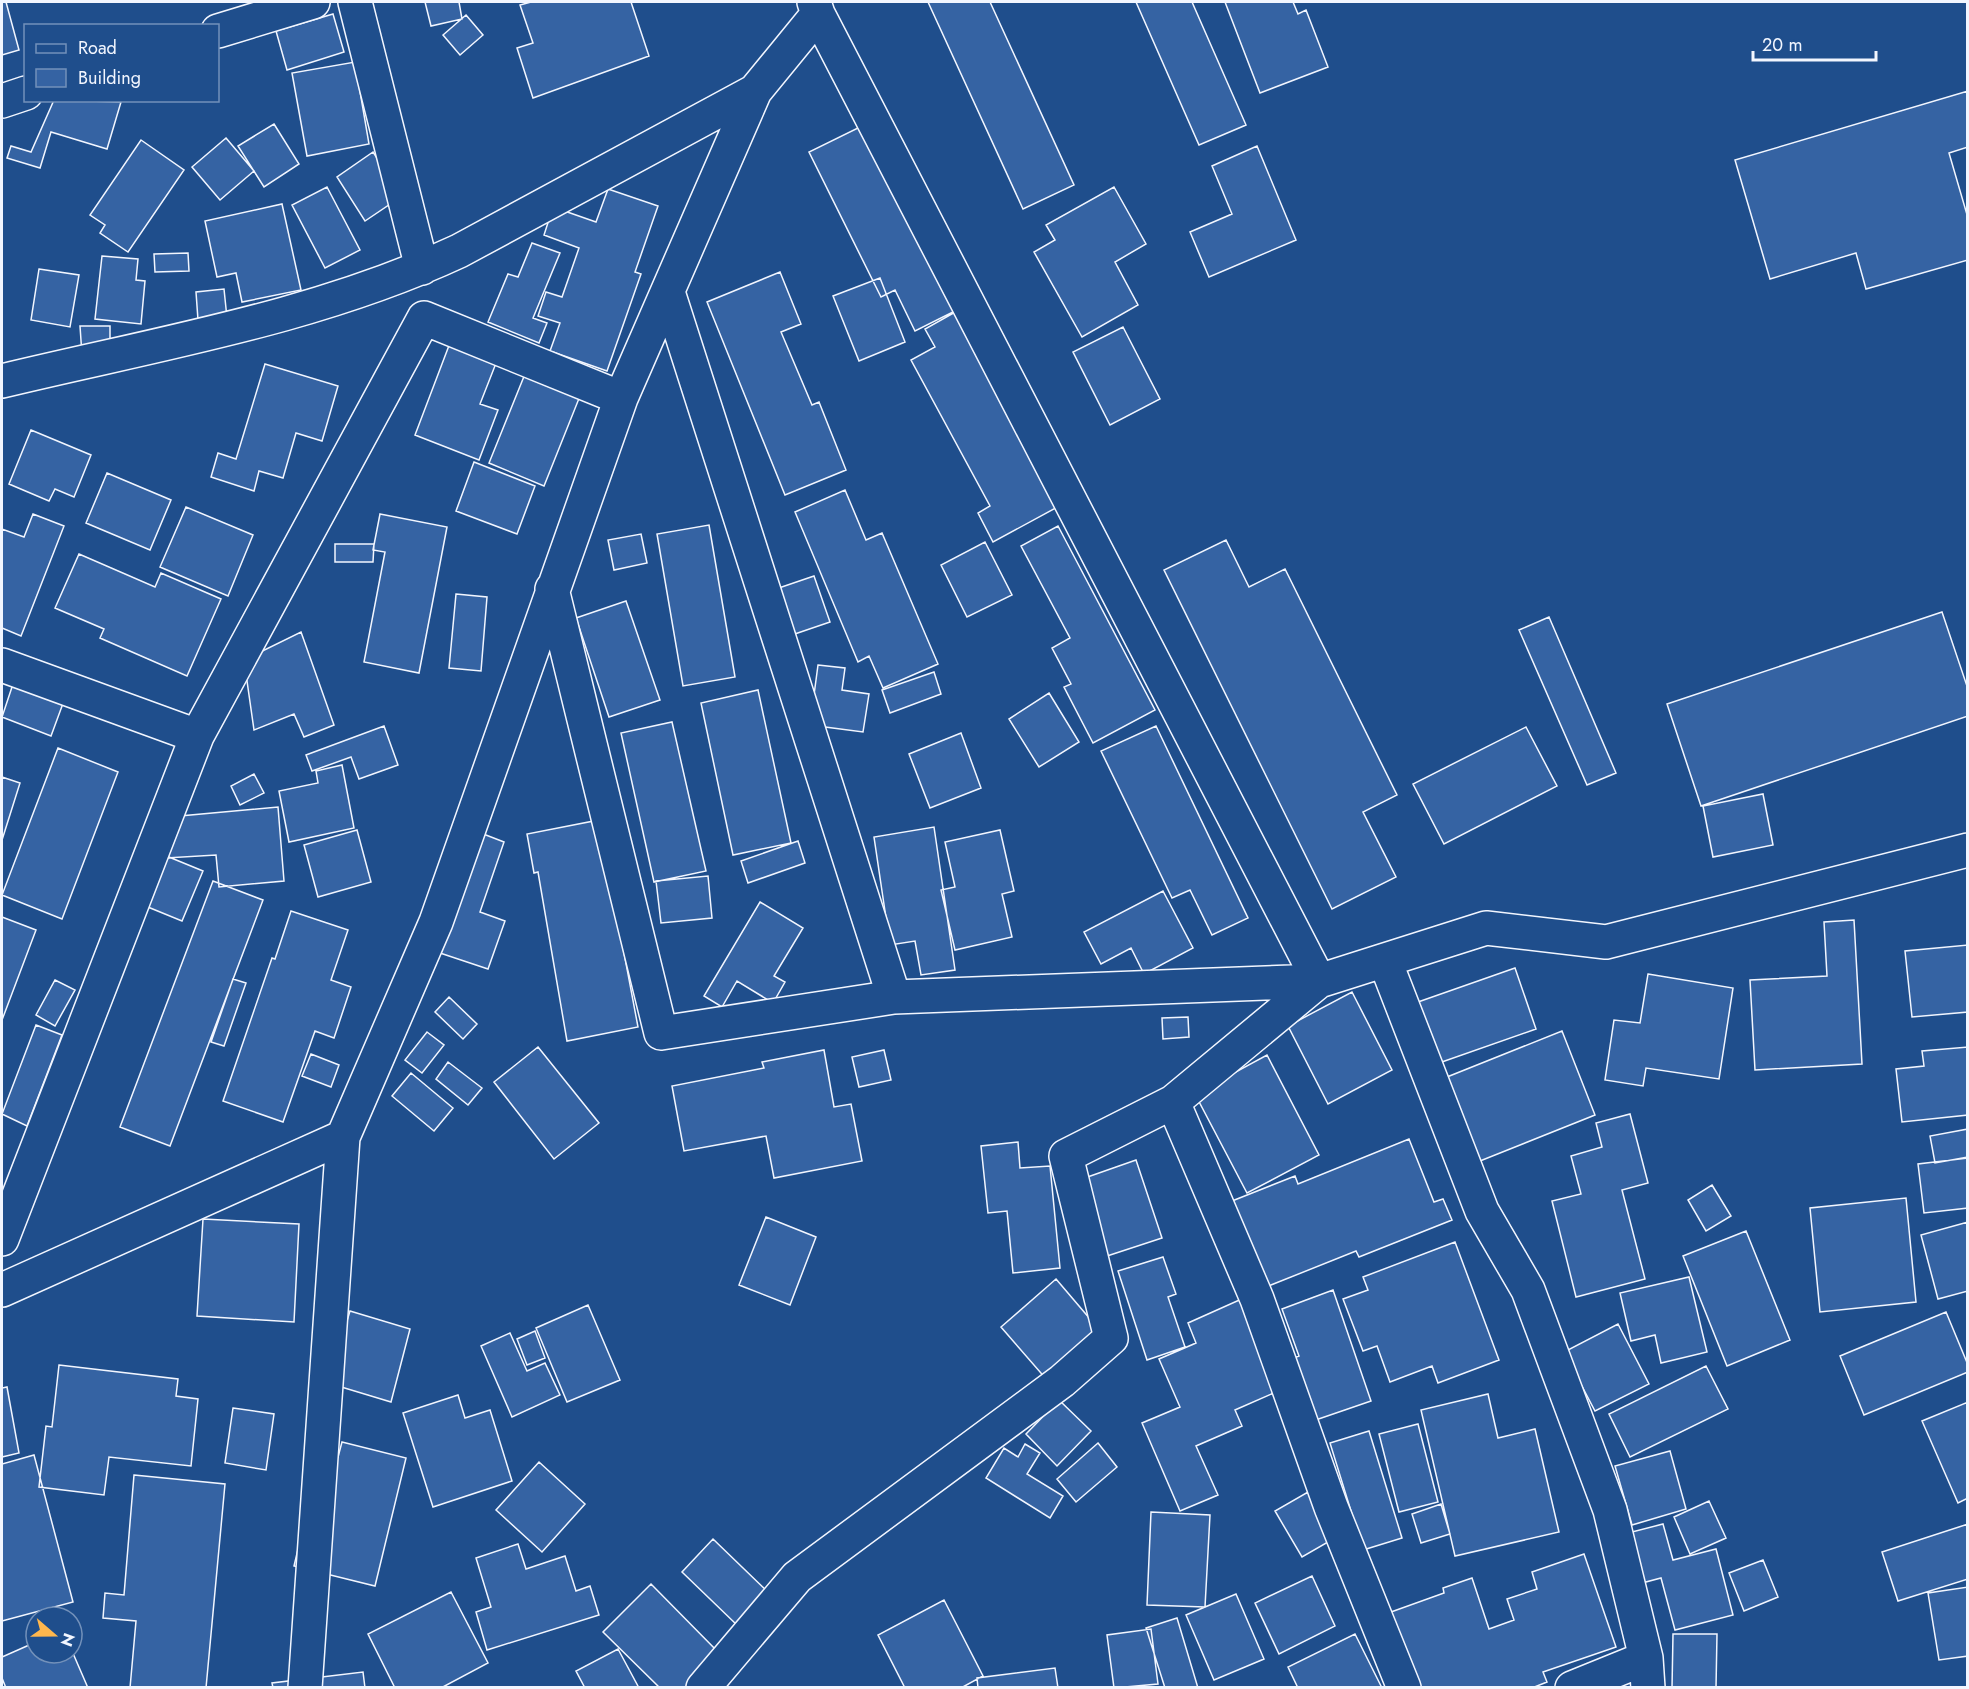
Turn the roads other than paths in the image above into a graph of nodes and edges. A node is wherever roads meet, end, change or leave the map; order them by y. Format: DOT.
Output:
graph roads {
  1 [pos="355,2"];
  2 [pos="298,3"];
  3 [pos="816,8"];
  4 [pos="219,31"];
  5 [pos="755,91"];
  6 [pos="24,94"];
  7 [pos="2,101"];
  8 [pos="422,268"];
  9 [pos="668,292"];
  10 [pos="2,381"];
  11 [pos="621,398"];
  12 [pos="552,590"];
  13 [pos="2,665"];
  14 [pos="197,736"];
  15 [pos="1968,850"];
  16 [pos="1385,961"];
  17 [pos="1319,981"];
  18 [pos="894,997"];
  19 [pos="1173,1102"];
  20 [pos="343,1137"];
  21 [pos="2,1239"];
  22 [pos="2,1290"];
  23 [pos="1647,1673"];
  24 [pos="305,1688"];
  25 [pos="703,1688"];
  26 [pos="1404,1688"];
  27 [pos="1572,1688"];
  1 -- 8 [label="street"];
  2 -- 4 [label="street"];
  3 -- 5 [label="street"];
  3 -- 17 [label="street"];
  5 -- 8 [label="street"];
  5 -- 9 [label="street"];
  6 -- 7 [label="street"];
  8 -- 10 [label="street"];
  9 -- 11 [label="street"];
  9 -- 18 [label="street"];
  11 -- 12 [label="street"];
  11 -- 14 [label="street"];
  12 -- 18 [label="street"];
  12 -- 20 [label="street"];
  13 -- 14 [label="street"];
  14 -- 21 [label="street"];
  15 -- 16 [label="street"];
  16 -- 17 [label="street"];
  16 -- 23 [label="street"];
  17 -- 18 [label="street"];
  17 -- 19 [label="street"];
  19 -- 25 [label="street"];
  19 -- 26 [label="street"];
  20 -- 22 [label="street"];
  20 -- 24 [label="street"];
  23 -- 27 [label="street"];
}
